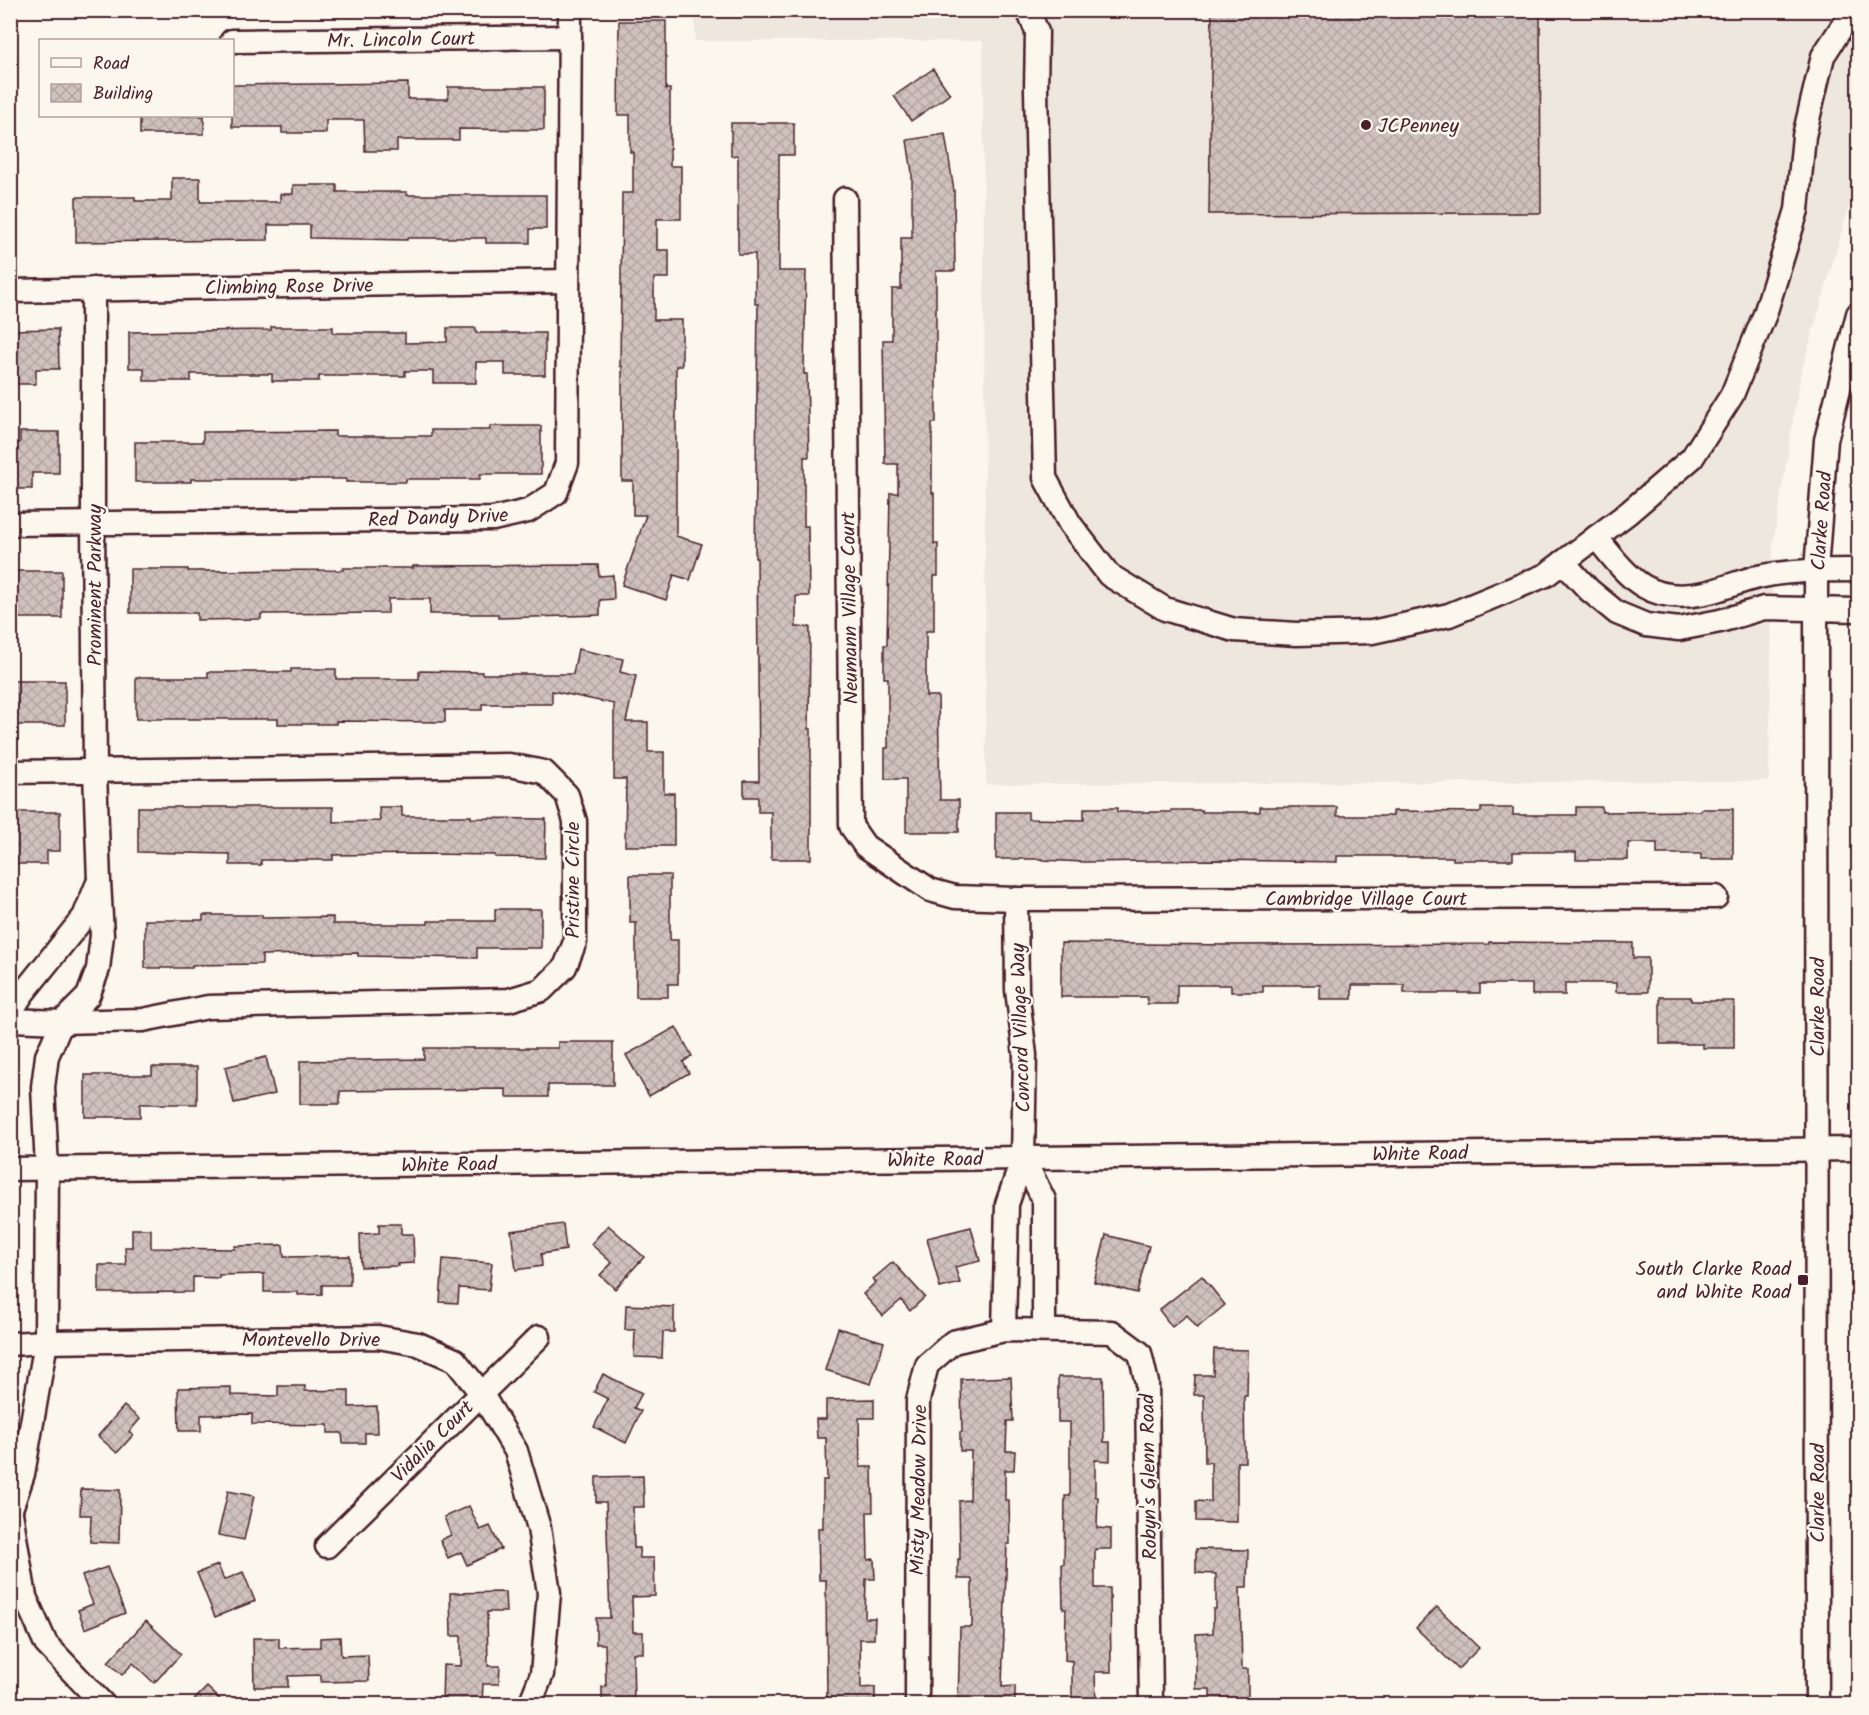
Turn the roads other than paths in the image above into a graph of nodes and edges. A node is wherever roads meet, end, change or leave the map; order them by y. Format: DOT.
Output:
graph roads {
  1 [pos="570,10"];
  2 [pos="1028,10"];
  3 [pos="1853,10"];
  4 [pos="570,37"];
  5 [pos="234,41"];
  6 [pos="846,199"];
  7 [pos="567,281"];
  8 [pos="93,289"];
  9 [pos="10,291"];
  10 [pos="1858,314"];
  11 [pos="93,523"];
  12 [pos="10,524"];
  13 [pos="1596,537"];
  14 [pos="1563,562"];
  15 [pos="1816,570"];
  16 [pos="1858,570"];
  17 [pos="1817,609"];
  18 [pos="1858,610"];
  19 [pos="10,772"];
  20 [pos="95,772"];
  21 [pos="99,881"];
  22 [pos="1716,897"];
  23 [pos="1017,899"];
  24 [pos="10,1013"];
  25 [pos="10,1020"];
  26 [pos="62,1022"];
  27 [pos="1818,1149"];
  28 [pos="1858,1149"];
  29 [pos="1023,1158"];
  30 [pos="10,1169"];
  31 [pos="47,1169"];
  32 [pos="1005,1330"];
  33 [pos="1044,1330"];
  34 [pos="539,1337"];
  35 [pos="46,1342"];
  36 [pos="10,1344"];
  37 [pos="481,1393"];
  38 [pos="11,1508"];
  39 [pos="327,1546"];
  40 [pos="103,1704"];
  41 [pos="530,1704"];
  42 [pos="917,1704"];
  43 [pos="1151,1704"];
  44 [pos="1817,1704"];
  1 -- 4 [label="street, Red Dandy Drive"];
  2 -- 14 [label="street"];
  3 -- 13 [label="street"];
  4 -- 5 [label="street, Mr. Lincoln Court"];
  4 -- 7 [label="street, Red Dandy Drive"];
  6 -- 23 [label="street, Neumann Village Court"];
  7 -- 8 [label="street, Climbing Rose Drive"];
  7 -- 11 [label="street, Red Dandy Drive"];
  8 -- 9 [label="street, Climbing Rose Drive"];
  8 -- 11 [label="street, Prominent Parkway"];
  10 -- 15 [label="street, Clarke Road"];
  11 -- 12 [label="street, Red Dandy Drive"];
  11 -- 20 [label="street, Prominent Parkway"];
  13 -- 14 [label="street"];
  13 -- 15 [label="street"];
  14 -- 17 [label="street"];
  15 -- 16 [label="street"];
  15 -- 17 [label="street, Clarke Road"];
  17 -- 18 [label="street"];
  17 -- 27 [label="street, Clarke Road"];
  19 -- 20 [label="street, Pristine Circle"];
  20 -- 21 [label="street, Prominent Parkway"];
  20 -- 26 [label="street, Pristine Circle"];
  21 -- 24 [label="street, Prominent Parkway"];
  21 -- 26 [label="street, Prominent Parkway"];
  22 -- 23 [label="street, Cambridge Village Court"];
  23 -- 29 [label="street, Concord Village Way"];
  25 -- 26 [label="street"];
  26 -- 31 [label="street, Prominent Parkway"];
  27 -- 28 [label="street, White Road"];
  27 -- 29 [label="street, White Road"];
  27 -- 44 [label="street, Clarke Road"];
  29 -- 31 [label="street, White Road"];
  29 -- 32 [label="street"];
  29 -- 33 [label="street"];
  30 -- 31 [label="street, White Road"];
  31 -- 35 [label="street, Prominent Parkway"];
  32 -- 33 [label="street, Misty Meadow Drive"];
  32 -- 42 [label="street, Misty Meadow Drive"];
  33 -- 43 [label="street, Robyn's Glenn Road"];
  34 -- 37 [label="street, Vidalia Court"];
  35 -- 36 [label="street, Montevello Drive"];
  35 -- 37 [label="street, Montevello Drive"];
  35 -- 38 [label="street, Prominent Parkway"];
  37 -- 39 [label="street, Vidalia Court"];
  37 -- 41 [label="street, Montevello Drive"];
  38 -- 40 [label="street"];
}
